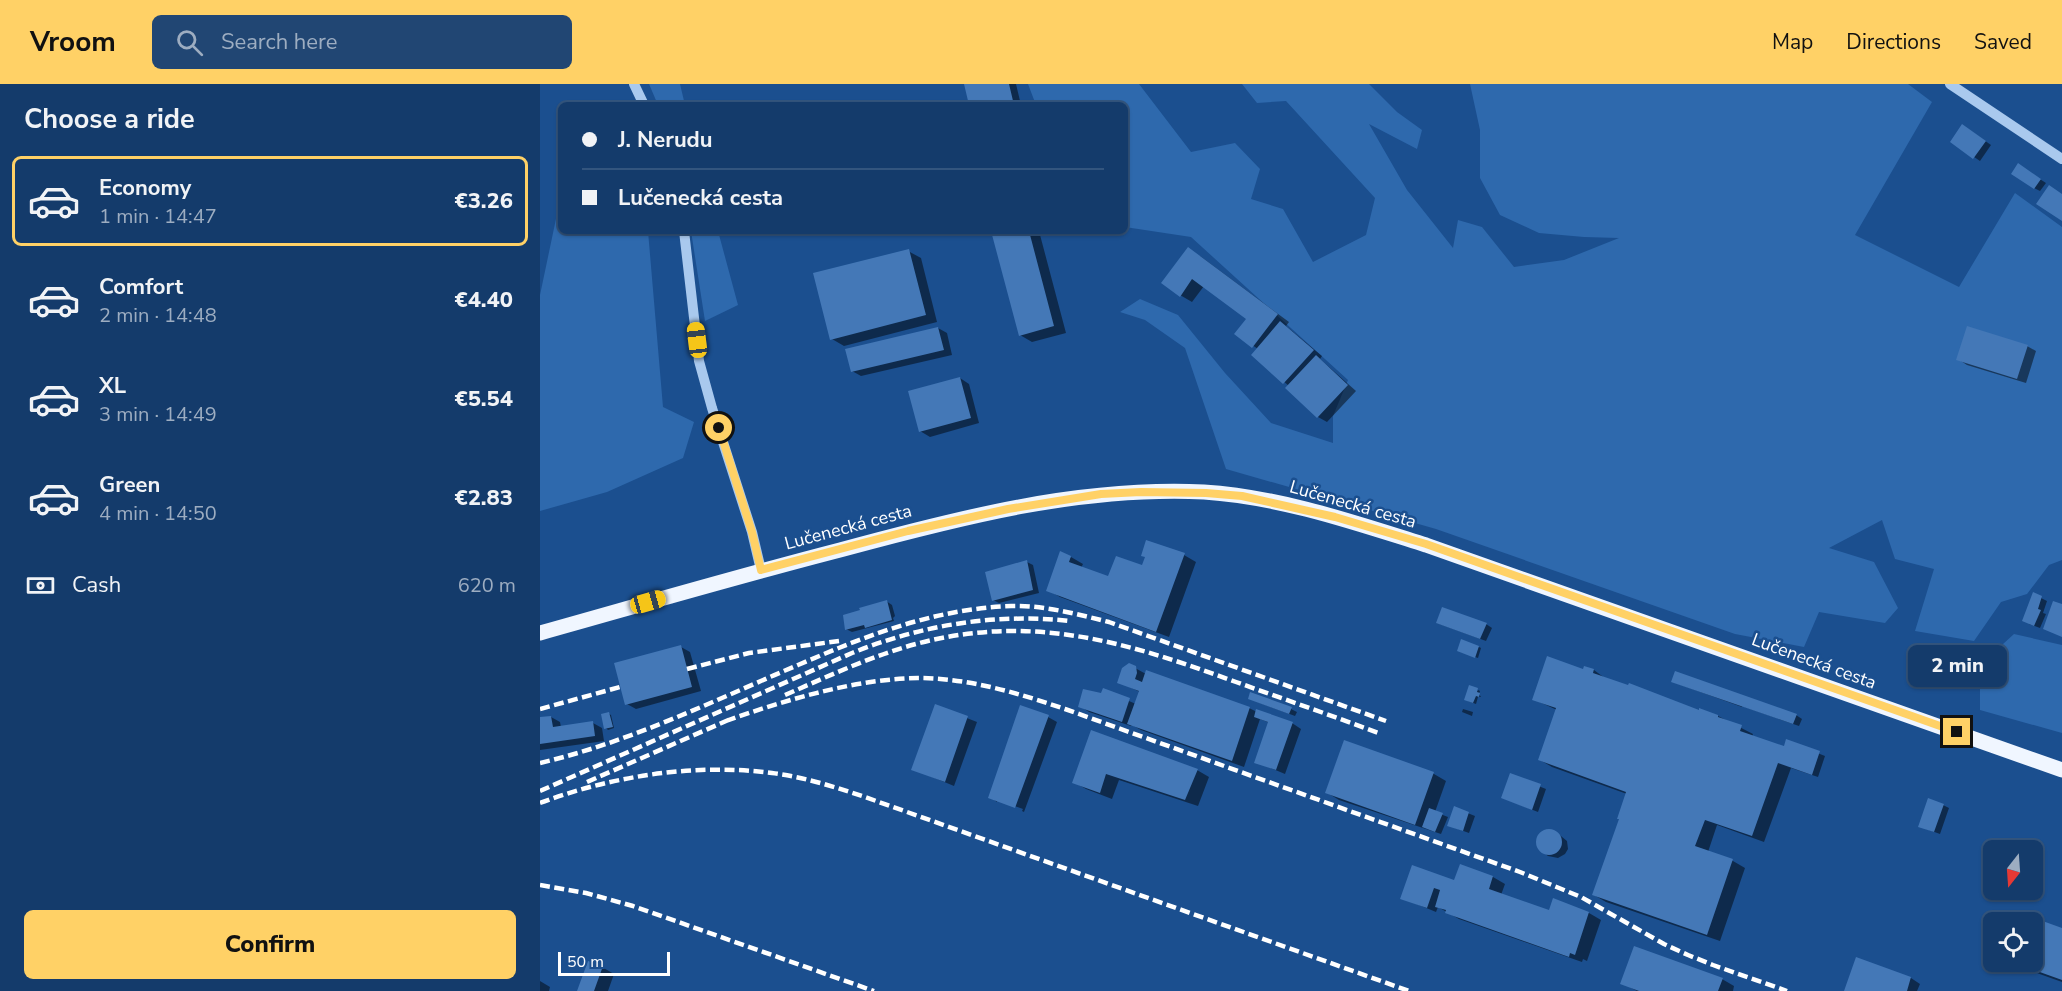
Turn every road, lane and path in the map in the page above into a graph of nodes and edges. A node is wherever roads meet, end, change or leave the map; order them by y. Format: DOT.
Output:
graph roads {
  1 [pos="634,84"];
  2 [pos="1950,84"];
  3 [pos="643,102"];
  4 [pos="2062,159"];
  5 [pos="684,234"];
  6 [pos="761,570"];
  7 [pos="540,633"];
  8 [pos="2062,770"];
  1 -- 3 [label="street"];
  2 -- 4 [label="street"];
  5 -- 6 [label="street"];
  6 -- 7 [label="main road, Lučenecká cesta"];
  6 -- 8 [label="main road, Lučenecká cesta"];
}
